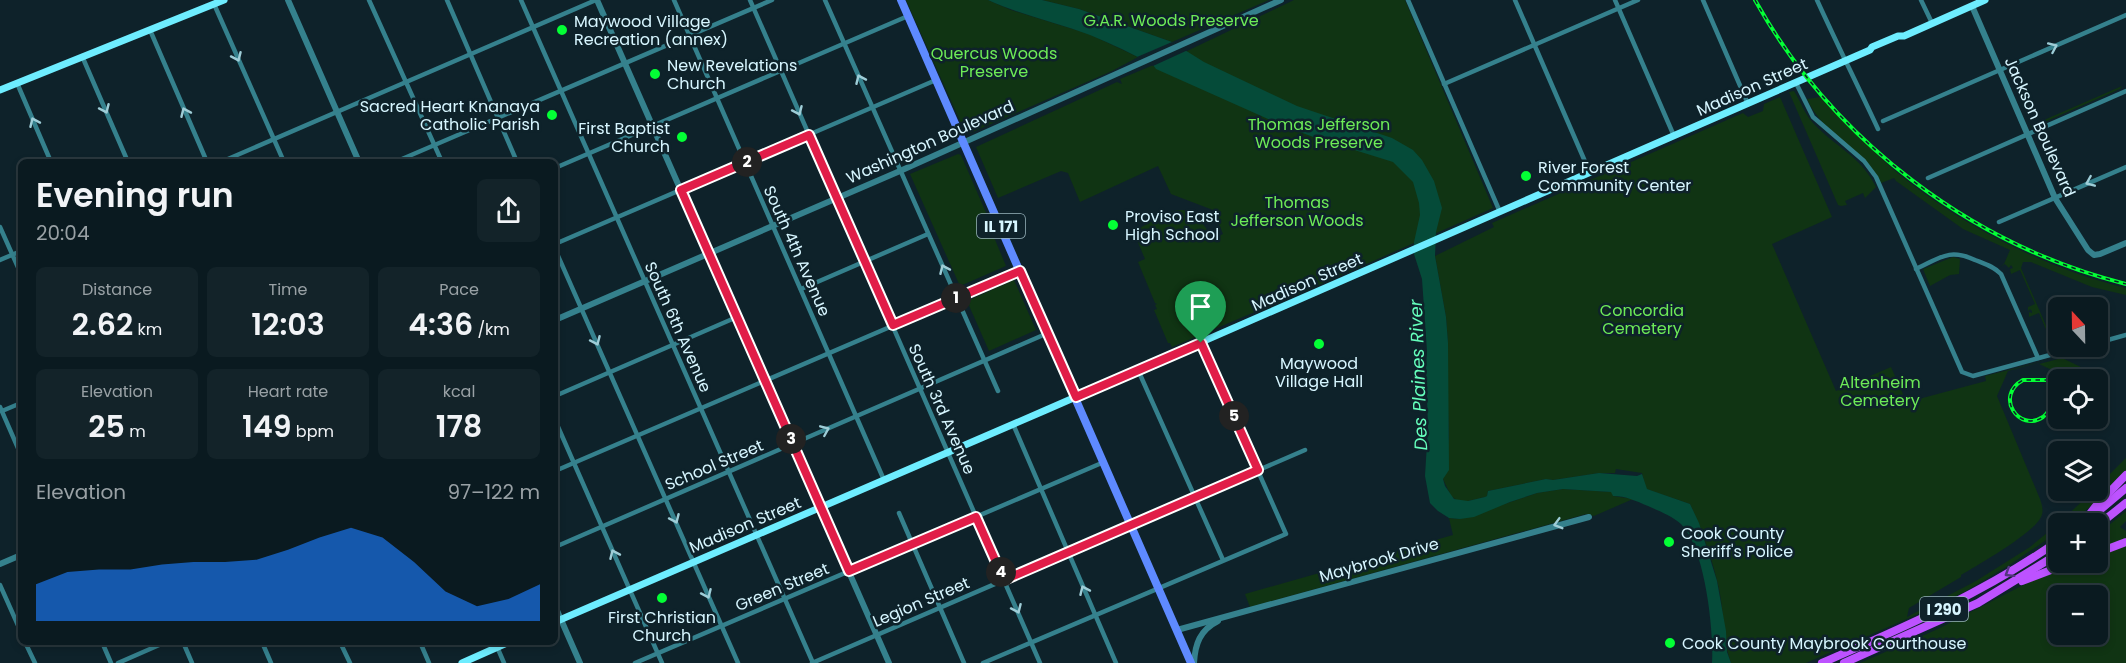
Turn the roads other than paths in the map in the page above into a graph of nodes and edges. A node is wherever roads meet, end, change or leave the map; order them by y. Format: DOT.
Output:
graph roads {
  1 [pos="224,0"];
  2 [pos="288,0"];
  3 [pos="369,0"];
  4 [pos="447,0"];
  5 [pos="521,0"];
  6 [pos="597,0"];
  7 [pos="674,0"];
  8 [pos="750,0"];
  9 [pos="772,0"];
  10 [pos="825,0"];
  11 [pos="901,0"];
  12 [pos="1281,0"];
  13 [pos="1408,0"];
  14 [pos="1515,0"];
  15 [pos="1615,0"];
  16 [pos="1638,0"];
  17 [pos="1703,0"];
  18 [pos="1818,0"];
  19 [pos="1922,0"];
  20 [pos="1985,0"];
  21 [pos="214,4"];
  22 [pos="1972,6"];
  23 [pos="753,8"];
  24 [pos="1619,8"];
  25 [pos="2126,15"];
  26 [pos="908,16"];
  27 [pos="1932,23"];
  28 [pos="533,27"];
  29 [pos="150,30"];
  30 [pos="690,35"];
  31 [pos="844,44"];
  32 [pos="1534,45"];
  33 [pos="471,54"];
  34 [pos="82,56"];
  35 [pos="1846,61"];
  36 [pos="625,63"];
  37 [pos="2000,70"];
  38 [pos="781,71"];
  39 [pos="936,80"];
  40 [pos="406,81"];
  41 [pos="17,83"];
  42 [pos="1796,83"];
  43 [pos="1444,84"];
  44 [pos="0,90"];
  45 [pos="561,91"];
  46 [pos="2126,91"];
  47 [pos="717,98"];
  48 [pos="1748,104"];
  49 [pos="872,107"];
  50 [pos="336,111"];
  51 [pos="498,118"];
  52 [pos="1883,121"];
  53 [pos="653,126"];
  54 [pos="1878,129"];
  55 [pos="2027,134"];
  56 [pos="809,135"];
  57 [pos="1674,136"];
  58 [pos="273,139"];
  59 [pos="964,143"];
  60 [pos="434,145"];
  61 [pos="589,154"];
  62 [pos="50,159"];
  63 [pos="127,159"];
  64 [pos="206,159"];
  65 [pos="228,159"];
  66 [pos="283,159"];
  67 [pos="358,159"];
  68 [pos="402,159"];
  69 [pos="441,159"];
  70 [pos="516,159"];
  71 [pos="745,162"];
  72 [pos="558,167"];
  73 [pos="2126,167"];
  74 [pos="900,171"];
  75 [pos="1590,173"];
  76 [pos="1928,178"];
  77 [pos="681,190"];
  78 [pos="837,198"];
  79 [pos="2055,198"];
  80 [pos="1500,212"];
  81 [pos="617,218"];
  82 [pos="1999,222"];
  83 [pos="773,226"];
  84 [pos="0,227"];
  85 [pos="928,234"];
  86 [pos="558,243"];
  87 [pos="2126,243"];
  88 [pos="18,252"];
  89 [pos="709,253"];
  90 [pos="12,255"];
  91 [pos="558,256"];
  92 [pos="0,260"];
  93 [pos="865,261"];
  94 [pos="18,268"];
  95 [pos="1916,269"];
  96 [pos="1020,271"];
  97 [pos="645,281"];
  98 [pos="801,289"];
  99 [pos="956,298"];
  100 [pos="582,308"];
  101 [pos="737,317"];
  102 [pos="558,319"];
  103 [pos="893,325"];
  104 [pos="1048,333"];
  105 [pos="2126,335"];
  106 [pos="2108,340"];
  107 [pos="1201,343"];
  108 [pos="673,345"];
  109 [pos="829,353"];
  110 [pos="2048,355"];
  111 [pos="2038,358"];
  112 [pos="984,361"];
  113 [pos="1138,370"];
  114 [pos="610,372"];
  115 [pos="765,381"];
  116 [pos="921,389"];
  117 [pos="998,391"];
  118 [pos="558,395"];
  119 [pos="1076,397"];
  120 [pos="18,404"];
  121 [pos="701,408"];
  122 [pos="1,410"];
  123 [pos="857,417"];
  124 [pos="1013,424"];
  125 [pos="558,427"];
  126 [pos="638,435"];
  127 [pos="793,444"];
  128 [pos="18,448"];
  129 [pos="1305,450"];
  130 [pos="948,452"];
  131 [pos="1104,462"];
  132 [pos="574,463"];
  133 [pos="558,470"];
  134 [pos="1258,470"];
  135 [pos="729,472"];
  136 [pos="2126,474"];
  137 [pos="885,480"];
  138 [pos="2126,488"];
  139 [pos="1041,489"];
  140 [pos="1195,497"];
  141 [pos="666,499"];
  142 [pos="2126,503"];
  143 [pos="820,507"];
  144 [pos="899,513"];
  145 [pos="2092,513"];
  146 [pos="2096,513"];
  147 [pos="976,517"];
  148 [pos="1589,517"];
  149 [pos="2108,517"];
  150 [pos="1132,525"];
  151 [pos="602,526"];
  152 [pos="757,535"];
  153 [pos="2126,542"];
  154 [pos="913,544"];
  155 [pos="558,546"];
  156 [pos="2048,548"];
  157 [pos="2108,549"];
  158 [pos="1068,553"];
  159 [pos="18,556"];
  160 [pos="1223,560"];
  161 [pos="2048,560"];
  162 [pos="693,562"];
  163 [pos="0,564"];
  164 [pos="849,571"];
  165 [pos="2048,572"];
  166 [pos="1004,580"];
  167 [pos="2013,583"];
  168 [pos="0,585"];
  169 [pos="1159,589"];
  170 [pos="630,590"];
  171 [pos="785,599"];
  172 [pos="940,607"];
  173 [pos="1229,615"];
  174 [pos="1096,616"];
  175 [pos="558,621"];
  176 [pos="18,625"];
  177 [pos="721,626"];
  178 [pos="1177,630"];
  179 [pos="877,635"];
  180 [pos="1032,643"];
  181 [pos="26,645"];
  182 [pos="103,645"];
  183 [pos="159,645"];
  184 [pos="184,645"];
  185 [pos="263,645"];
  186 [pos="341,645"];
  187 [pos="421,645"];
  188 [pos="496,645"];
  189 [pos="658,653"];
  190 [pos="34,663"];
  191 [pos="111,663"];
  192 [pos="118,663"];
  193 [pos="192,663"];
  194 [pos="271,663"];
  195 [pos="350,663"];
  196 [pos="429,663"];
  197 [pos="462,663"];
  198 [pos="504,663"];
  199 [pos="580,663"];
  200 [pos="635,663"];
  201 [pos="662,663"];
  202 [pos="738,663"];
  203 [pos="812,663"];
  204 [pos="889,663"];
  205 [pos="964,663"];
  206 [pos="982,663"];
  207 [pos="1040,663"];
  208 [pos="1116,663"];
  209 [pos="1193,663"];
  210 [pos="1822,663"];
  211 [pos="1844,663"];
  1 -- 21 [label="main road"];
  2 -- 50 [label="street"];
  3 -- 40 [label="street"];
  4 -- 33 [label="street"];
  5 -- 28 [label="street, South 6th Avenue"];
  6 -- 28 [label="street"];
  6 -- 36 [label="street"];
  7 -- 30 [label="street, South 4th Avenue"];
  8 -- 23 [label="street, South 3rd Avenue"];
  9 -- 23 [label="street"];
  10 -- 31 [label="street"];
  11 -- 26 [label="main road, IL 171"];
  12 -- 59 [label="street, Washington Boulevard"];
  13 -- 43 [label="street"];
  14 -- 32 [label="street"];
  15 -- 24 [label="street"];
  16 -- 24 [label="street"];
  17 -- 48 [label="street"];
  18 -- 35 [label="street"];
  19 -- 27 [label="street"];
  20 -- 22 [label="main road, Madison Street"];
  21 -- 29 [label="main road"];
  21 -- 58 [label="street, one-way"];
  22 -- 27 [label="main road, Madison Street"];
  22 -- 37 [label="street, Jackson Boulevard"];
  23 -- 30 [label="street"];
  23 -- 38 [label="street, South 3rd Avenue"];
  24 -- 32 [label="street"];
  24 -- 57 [label="street"];
  37 -- 25 [label="street, one-way"];
  26 -- 31 [label="street"];
  26 -- 39 [label="main road, IL 171"];
  27 -- 35 [label="main road, Madison Street"];
  28 -- 33 [label="street"];
  28 -- 45 [label="street, South 6th Avenue"];
  29 -- 34 [label="main road"];
  64 -- 29 [label="street, one-way"];
  30 -- 36 [label="street"];
  30 -- 47 [label="street, South 4th Avenue"];
  31 -- 38 [label="street"];
  49 -- 31 [label="street, one-way"];
  32 -- 43 [label="street"];
  32 -- 75 [label="street"];
  33 -- 40 [label="street"];
  33 -- 51 [label="street"];
  34 -- 41 [label="main road"];
  34 -- 63 [label="street, one-way"];
  35 -- 42 [label="main road, Madison Street"];
  35 -- 54 [label="street"];
  36 -- 45 [label="street"];
  36 -- 53 [label="street"];
  37 -- 52 [label="street"];
  37 -- 55 [label="street, Jackson Boulevard"];
  38 -- 47 [label="street"];
  38 -- 56 [label="street, South 3rd Avenue, one-way"];
  39 -- 49 [label="street"];
  39 -- 59 [label="main road, IL 171"];
  40 -- 50 [label="street"];
  40 -- 60 [label="street"];
  41 -- 44 [label="main road"];
  62 -- 41 [label="street, one-way"];
  42 -- 48 [label="main road, Madison Street"];
  42 -- 95 [label="street"];
  43 -- 80 [label="street"];
  45 -- 51 [label="street"];
  45 -- 61 [label="street, South 6th Avenue"];
  46 -- 55 [label="street"];
  47 -- 53 [label="street"];
  47 -- 71 [label="street, South 4th Avenue"];
  48 -- 57 [label="main road, Madison Street"];
  49 -- 56 [label="street"];
  49 -- 74 [label="street"];
  50 -- 58 [label="street"];
  50 -- 67 [label="street"];
  51 -- 60 [label="street"];
  51 -- 70 [label="street"];
  53 -- 61 [label="street"];
  53 -- 77 [label="street"];
  55 -- 76 [label="street"];
  55 -- 79 [label="street, Jackson Boulevard"];
  56 -- 71 [label="street"];
  56 -- 78 [label="street, South 3rd Avenue"];
  57 -- 75 [label="main road, Madison Street"];
  58 -- 65 [label="street"];
  58 -- 66 [label="street"];
  59 -- 74 [label="street, Washington Boulevard"];
  59 -- 96 [label="main road, IL 171"];
  60 -- 68 [label="street"];
  60 -- 69 [label="street"];
  61 -- 72 [label="street"];
  61 -- 81 [label="street, South 6th Avenue"];
  71 -- 77 [label="street"];
  71 -- 83 [label="street, South 4th Avenue"];
  73 -- 79 [label="street, one-way"];
  74 -- 78 [label="street, Washington Boulevard"];
  74 -- 85 [label="street"];
  75 -- 80 [label="main road, Madison Street"];
  77 -- 81 [label="street"];
  77 -- 89 [label="street"];
  78 -- 83 [label="street, Washington Boulevard"];
  78 -- 93 [label="street, South 3rd Avenue"];
  79 -- 82 [label="street"];
  79 -- 87 [label="street, Jackson Boulevard"];
  80 -- 107 [label="main road, Madison Street"];
  81 -- 86 [label="street"];
  81 -- 97 [label="street, South 6th Avenue"];
  83 -- 89 [label="street, Washington Boulevard"];
  83 -- 98 [label="street, South 4th Avenue"];
  84 -- 90 [label="street"];
  85 -- 93 [label="street"];
  99 -- 85 [label="street, one-way"];
  88 -- 90 [label="street"];
  89 -- 97 [label="street, Washington Boulevard"];
  89 -- 101 [label="street"];
  90 -- 92 [label="street"];
  90 -- 94 [label="street"];
  91 -- 100 [label="street"];
  93 -- 98 [label="street"];
  93 -- 103 [label="street, South 3rd Avenue"];
  95 -- 111 [label="street"];
  95 -- 111 [label="street"];
  96 -- 99 [label="street"];
  96 -- 104 [label="main road, IL 171"];
  97 -- 100 [label="street, Washington Boulevard"];
  97 -- 108 [label="street, South 6th Avenue"];
  98 -- 109 [label="street, South 4th Avenue"];
  99 -- 103 [label="street"];
  99 -- 112 [label="street"];
  100 -- 102 [label="street, Washington Boulevard"];
  100 -- 114 [label="street, one-way"];
  101 -- 108 [label="street"];
  101 -- 115 [label="street"];
  103 -- 109 [label="street"];
  103 -- 116 [label="street, South 3rd Avenue"];
  104 -- 112 [label="street, School Street"];
  104 -- 119 [label="main road, IL 171"];
  105 -- 106 [label="street"];
  107 -- 113 [label="main road, Madison Street"];
  107 -- 134 [label="street"];
  108 -- 114 [label="street"];
  108 -- 121 [label="street, South 6th Avenue"];
  109 -- 115 [label="street"];
  109 -- 123 [label="street, South 4th Avenue"];
  110 -- 111 [label="street"];
  112 -- 116 [label="street, School Street"];
  112 -- 117 [label="street"];
  113 -- 119 [label="main road, Madison Street"];
  113 -- 140 [label="street"];
  114 -- 118 [label="street"];
  114 -- 126 [label="street"];
  115 -- 121 [label="street"];
  115 -- 127 [label="street"];
  116 -- 123 [label="street, School Street"];
  116 -- 130 [label="street, South 3rd Avenue"];
  119 -- 124 [label="main road, Madison Street"];
  119 -- 131 [label="main road, IL 171"];
  120 -- 122 [label="street"];
  121 -- 126 [label="street"];
  121 -- 135 [label="street, South 6th Avenue"];
  122 -- 128 [label="street"];
  127 -- 123 [label="street, School Street, one-way"];
  123 -- 137 [label="street, South 4th Avenue"];
  124 -- 130 [label="main road, Madison Street"];
  124 -- 139 [label="street"];
  125 -- 132 [label="street"];
  126 -- 132 [label="street"];
  126 -- 141 [label="street"];
  127 -- 135 [label="street, School Street"];
  127 -- 143 [label="street"];
  129 -- 134 [label="street, Legion Street"];
  130 -- 137 [label="main road, Madison Street"];
  130 -- 147 [label="street, South 3rd Avenue"];
  131 -- 139 [label="street, Green Street"];
  131 -- 150 [label="main road, IL 171"];
  132 -- 133 [label="street"];
  132 -- 151 [label="street"];
  134 -- 140 [label="street, Legion Street"];
  134 -- 160 [label="street"];
  135 -- 141 [label="street, School Street"];
  135 -- 152 [label="street, South 6th Avenue"];
  136 -- 145 [label="highway"];
  137 -- 143 [label="main road, Madison Street"];
  138 -- 146 [label="highway"];
  139 -- 147 [label="street, Green Street"];
  139 -- 158 [label="street"];
  140 -- 150 [label="street, Legion Street"];
  140 -- 160 [label="street"];
  141 -- 151 [label="street, School Street"];
  141 -- 162 [label="street, one-way"];
  142 -- 149 [label="highway"];
  143 -- 152 [label="main road, Madison Street"];
  143 -- 164 [label="street"];
  144 -- 154 [label="street"];
  147 -- 154 [label="street, Green Street"];
  147 -- 166 [label="street, South 3rd Avenue"];
  148 -- 173 [label="street, Maybrook Drive, one-way"];
  150 -- 158 [label="street, Legion Street"];
  150 -- 169 [label="main road, IL 171"];
  151 -- 155 [label="street, School Street"];
  170 -- 151 [label="street, one-way"];
  152 -- 162 [label="main road, Madison Street"];
  152 -- 171 [label="street, South 6th Avenue"];
  153 -- 157 [label="highway"];
  154 -- 164 [label="street, Green Street"];
  154 -- 172 [label="street"];
  156 -- 210 [label="highway, I 290, one-way"];
  158 -- 166 [label="street, Legion Street"];
  174 -- 158 [label="street, one-way"];
  159 -- 163 [label="street"];
  160 -- 169 [label="street"];
  161 -- 167 [label="highway, I 290"];
  162 -- 170 [label="main road, Madison Street"];
  162 -- 177 [label="street, one-way"];
  164 -- 171 [label="street, Green Street"];
  164 -- 179 [label="street"];
  165 -- 167 [label="highway"];
  166 -- 172 [label="street, Legion Street"];
  166 -- 180 [label="street, South 3rd Avenue, one-way"];
  167 -- 211 [label="highway, I 290"];
  168 -- 176 [label="street"];
  169 -- 174 [label="street"];
  169 -- 178 [label="main road, IL 171"];
  170 -- 175 [label="main road, Madison Street"];
  170 -- 189 [label="street"];
  171 -- 177 [label="street, Green Street"];
  171 -- 203 [label="street, South 6th Avenue"];
  172 -- 179 [label="street, Legion Street"];
  172 -- 205 [label="street"];
  173 -- 178 [label="street, Maybrook Drive"];
  173 -- 209 [label="street"];
  174 -- 180 [label="street"];
  174 -- 208 [label="street"];
  175 -- 199 [label="street"];
  177 -- 189 [label="street, Green Street"];
  177 -- 202 [label="street"];
  178 -- 209 [label="main road, IL 171"];
  179 -- 203 [label="street, Legion Street"];
  179 -- 204 [label="street"];
  180 -- 206 [label="street"];
  180 -- 207 [label="street, South 3rd Avenue"];
  181 -- 190 [label="street"];
  182 -- 191 [label="street"];
  183 -- 192 [label="street"];
  184 -- 193 [label="street"];
  185 -- 194 [label="street"];
  186 -- 195 [label="street"];
  187 -- 196 [label="street"];
  188 -- 197 [label="main road"];
  188 -- 198 [label="street"];
  189 -- 200 [label="street, Green Street"];
  189 -- 201 [label="street"];
}
